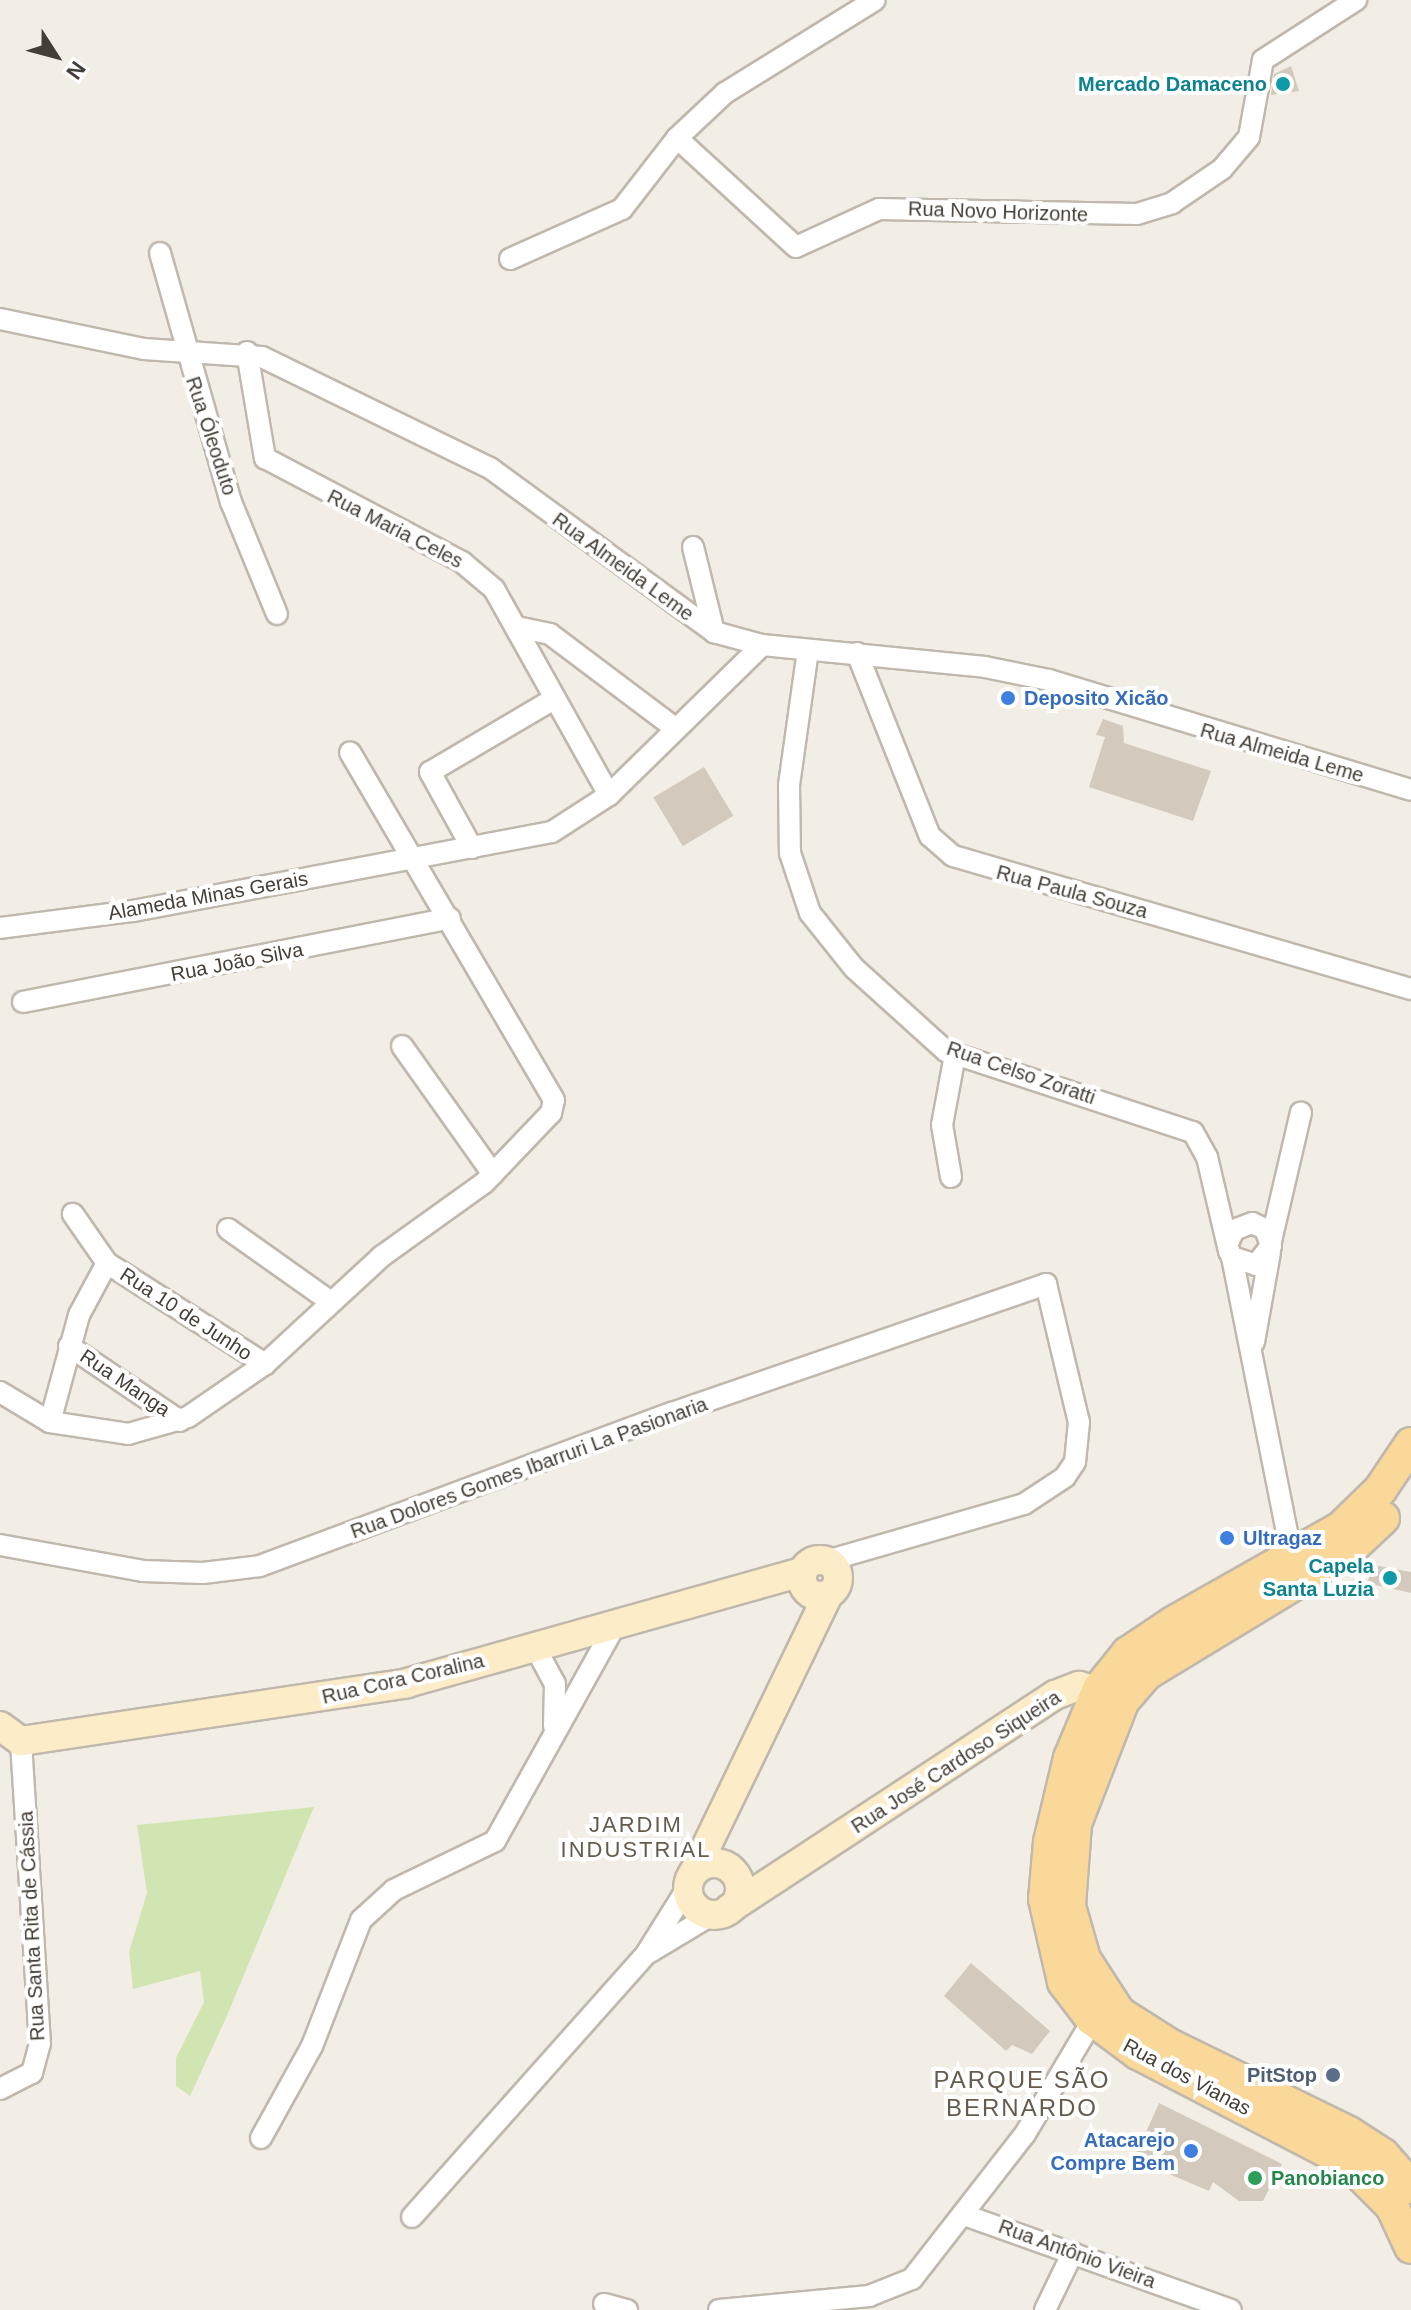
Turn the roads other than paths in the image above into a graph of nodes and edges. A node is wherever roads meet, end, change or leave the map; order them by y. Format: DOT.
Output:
graph roads {
  1 [pos="875,0"];
  2 [pos="1356,0"];
  3 [pos="677,138"];
  4 [pos="160,253"];
  5 [pos="510,259"];
  6 [pos="0,319"];
  7 [pos="239,351"];
  8 [pos="192,354"];
  9 [pos="693,547"];
  10 [pos="277,614"];
  11 [pos="517,627"];
  12 [pos="714,632"];
  13 [pos="762,645"];
  14 [pos="808,650"];
  15 [pos="857,653"];
  16 [pos="554,699"];
  17 [pos="676,729"];
  18 [pos="350,752"];
  19 [pos="1411,790"];
  20 [pos="609,795"];
  21 [pos="467,849"];
  22 [pos="421,858"];
  23 [pos="450,918"];
  24 [pos="0,928"];
  25 [pos="1411,989"];
  26 [pos="23,1002"];
  27 [pos="402,1046"];
  28 [pos="955,1055"];
  29 [pos="1301,1112"];
  30 [pos="493,1174"];
  31 [pos="951,1177"];
  32 [pos="73,1214"];
  33 [pos="228,1229"];
  34 [pos="1270,1246"];
  35 [pos="1230,1250"];
  36 [pos="107,1263"];
  37 [pos="1046,1284"];
  38 [pos="331,1302"];
  39 [pos="69,1346"];
  40 [pos="1253,1350"];
  41 [pos="265,1364"];
  42 [pos="0,1392"];
  43 [pos="180,1421"];
  44 [pos="50,1422"];
  45 [pos="1411,1444"];
  46 [pos="1411,1475"];
  47 [pos="0,1545"];
  48 [pos="814,1566"];
  49 [pos="1294,1570"];
  50 [pos="617,1622"];
  51 [pos="535,1647"];
  52 [pos="1111,1695"];
  53 [pos="10,1733"];
  54 [pos="553,1735"];
  55 [pos="731,1796"];
  56 [pos="797,1867"];
  57 [pos="733,1873"];
  58 [pos="691,1879"];
  59 [pos="721,1912"];
  60 [pos="646,1954"];
  61 [pos="1100,2008"];
  62 [pos="0,2089"];
  63 [pos="261,2138"];
  64 [pos="1411,2187"];
  65 [pos="967,2216"];
  66 [pos="412,2217"];
  67 [pos="1411,2247"];
  68 [pos="1073,2252"];
  69 [pos="604,2304"];
  70 [pos="1198,2304"];
  71 [pos="627,2310"];
  72 [pos="719,2310"];
  73 [pos="1045,2310"];
  74 [pos="1231,2310"];
  1 -- 3 [label="street"];
  2 -- 3 [label="street, Rua Novo Horizonte"];
  3 -- 5 [label="street"];
  4 -- 8 [label="street, Rua Óleoduto"];
  6 -- 8 [label="street, Rua Almeida Leme"];
  7 -- 8 [label="street, Rua Almeida Leme"];
  7 -- 11 [label="street, Rua Maria Celes"];
  7 -- 12 [label="street, Rua Almeida Leme"];
  8 -- 10 [label="street, Rua Óleoduto"];
  9 -- 12 [label="street"];
  11 -- 16 [label="street, Rua Maria Celes"];
  11 -- 17 [label="street"];
  12 -- 13 [label="street, Rua Almeida Leme"];
  13 -- 14 [label="street, Rua Almeida Leme"];
  13 -- 17 [label="street, Alameda Minas Gerais"];
  14 -- 15 [label="street, Rua Almeida Leme"];
  14 -- 28 [label="street, Rua Celso Zoratti"];
  15 -- 19 [label="street, Rua Almeida Leme"];
  15 -- 25 [label="street, Rua Paula Souza"];
  16 -- 20 [label="street, Rua Maria Celes"];
  16 -- 21 [label="street"];
  17 -- 20 [label="street, Alameda Minas Gerais"];
  18 -- 22 [label="street"];
  20 -- 21 [label="street, Alameda Minas Gerais"];
  21 -- 22 [label="street, Alameda Minas Gerais"];
  22 -- 23 [label="street"];
  22 -- 24 [label="street, Alameda Minas Gerais"];
  23 -- 26 [label="street, Rua João Silva"];
  23 -- 30 [label="street"];
  27 -- 30 [label="street"];
  28 -- 31 [label="street"];
  28 -- 35 [label="street, Rua Celso Zoratti"];
  29 -- 34 [label="street"];
  30 -- 38 [label="street"];
  32 -- 36 [label="street, Rua 10 de Junho"];
  33 -- 38 [label="street"];
  34 -- 35 [label="street"];
  34 -- 35 [label="street"];
  34 -- 40 [label="street"];
  35 -- 40 [label="street, Rua Celso Zoratti"];
  36 -- 39 [label="street, Rua 10 de Junho"];
  36 -- 41 [label="street, Rua 10 de Junho"];
  37 -- 47 [label="street, Rua Dolores Gomes Ibarruri La Pasionaria"];
  37 -- 48 [label="street, Rua Cora Coralina"];
  38 -- 41 [label="street"];
  39 -- 43 [label="street, Rua Manga"];
  39 -- 44 [label="street, Rua 10 de Junho"];
  40 -- 49 [label="street, Rua Celso Zoratti"];
  41 -- 43 [label="street"];
  42 -- 44 [label="street"];
  43 -- 44 [label="street"];
  45 -- 49 [label="main road, Rua dos Vianas"];
  46 -- 49 [label="main road, Rua dos Vianas"];
  48 -- 50 [label="street, Rua Cora Coralina"];
  48 -- 55 [label="street"];
  49 -- 52 [label="main road, Rua dos Vianas"];
  50 -- 51 [label="street, Rua Cora Coralina"];
  50 -- 54 [label="street"];
  51 -- 53 [label="street, Rua Cora Coralina"];
  51 -- 54 [label="street"];
  52 -- 56 [label="street, Rua José Cardoso Siqueira"];
  52 -- 61 [label="main road, Rua dos Vianas"];
  53 -- 62 [label="street, Rua Santa Rita de Cássia"];
  54 -- 63 [label="street"];
  55 -- 57 [label="street"];
  55 -- 58 [label="street"];
  56 -- 57 [label="street, Rua José Cardoso Siqueira"];
  56 -- 59 [label="street, Rua José Cardoso Siqueira"];
  57 -- 58 [label="street"];
  57 -- 59 [label="street"];
  58 -- 59 [label="street"];
  58 -- 60 [label="street, Rua José Cardoso Siqueira"];
  59 -- 60 [label="street, Rua José Cardoso Siqueira"];
  60 -- 66 [label="street, Rua José Cardoso Siqueira"];
  61 -- 64 [label="main road, Rua dos Vianas"];
  61 -- 65 [label="street"];
  61 -- 67 [label="main road, Rua dos Vianas"];
  65 -- 68 [label="street, Rua Antônio Vieira"];
  65 -- 72 [label="street"];
  68 -- 70 [label="street, Rua Antônio Vieira"];
  68 -- 73 [label="street"];
  69 -- 71 [label="street"];
  70 -- 74 [label="street, Rua Antônio Vieira"];
}
